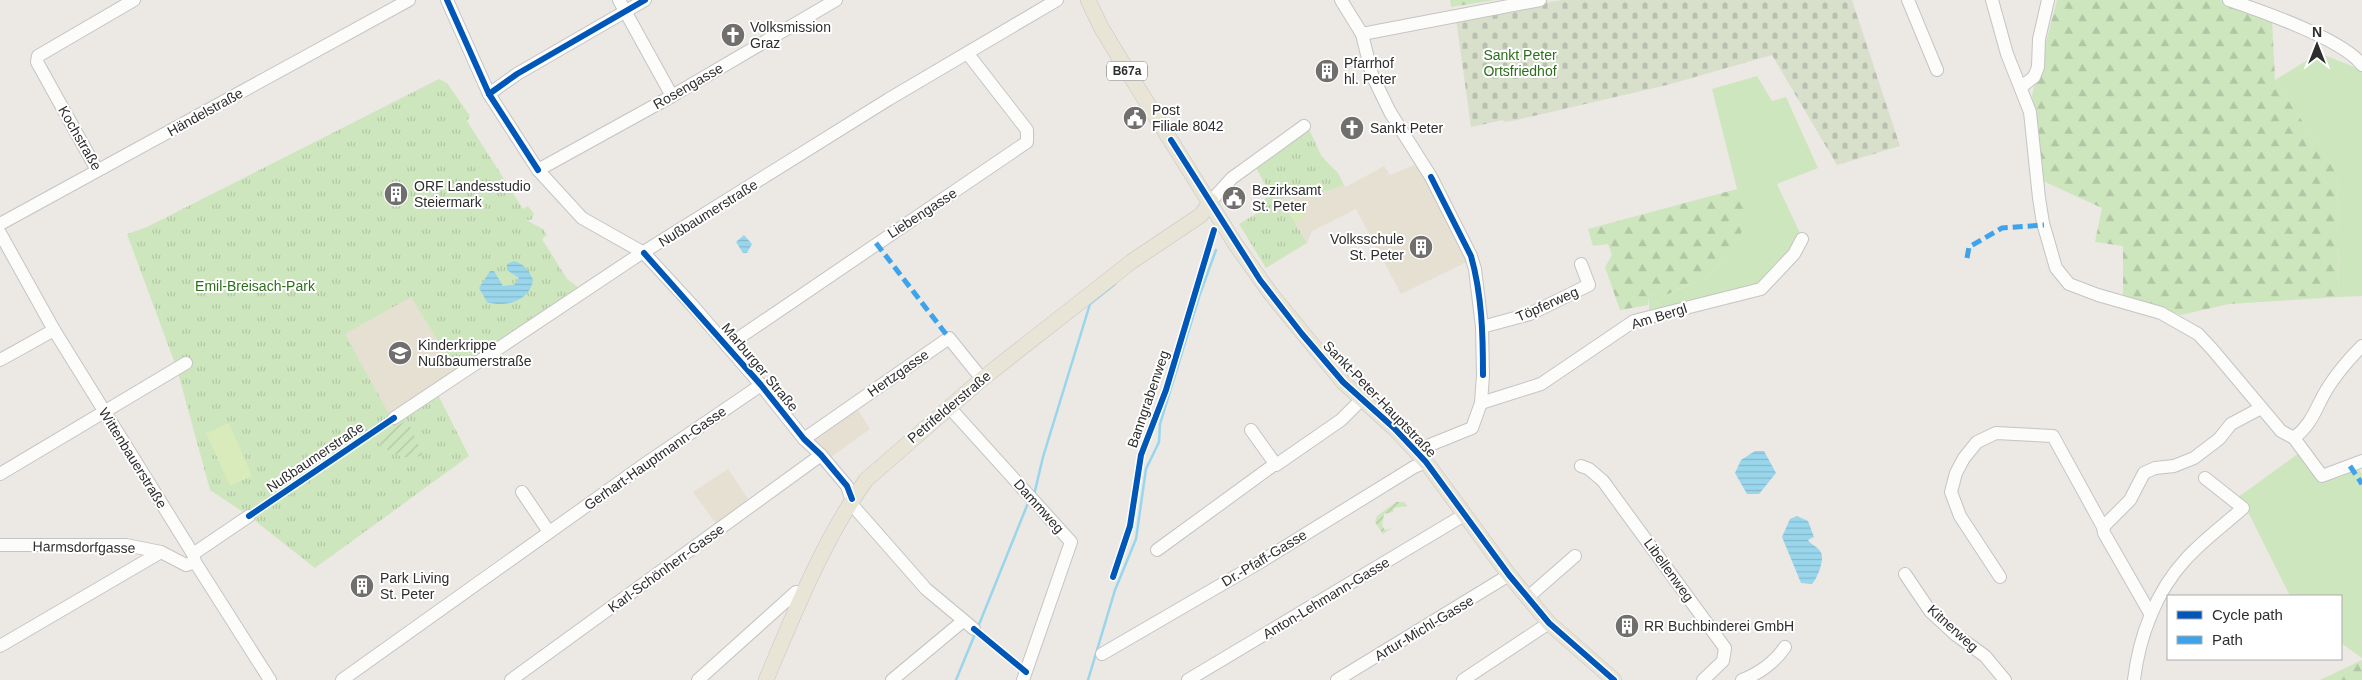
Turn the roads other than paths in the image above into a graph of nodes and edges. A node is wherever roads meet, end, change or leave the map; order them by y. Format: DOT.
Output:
graph roads {
  1 [pos="134,0"];
  2 [pos="409,0"];
  3 [pos="448,0"];
  4 [pos="619,0"];
  5 [pos="645,0"];
  6 [pos="836,0"];
  7 [pos="1057,0"];
  8 [pos="1088,0"];
  9 [pos="1341,0"];
  10 [pos="1540,0"];
  11 [pos="1908,0"];
  12 [pos="1992,0"];
  13 [pos="2048,0"];
  14 [pos="2229,0"];
  15 [pos="626,11"];
  16 [pos="1362,34"];
  17 [pos="968,54"];
  18 [pos="2362,65"];
  19 [pos="1937,70"];
  20 [pos="2021,87"];
  21 [pos="489,94"];
  22 [pos="672,96"];
  23 [pos="1304,126"];
  24 [pos="98,170"];
  25 [pos="538,170"];
  26 [pos="1211,201"];
  27 [pos="0,224"];
  28 [pos="0,233"];
  29 [pos="1802,239"];
  30 [pos="644,253"];
  31 [pos="1580,264"];
  32 [pos="1482,328"];
  33 [pos="54,330"];
  34 [pos="726,346"];
  35 [pos="2362,346"];
  36 [pos="0,360"];
  37 [pos="186,363"];
  38 [pos="982,379"];
  39 [pos="761,385"];
  40 [pos="1362,399"];
  41 [pos="1481,403"];
  42 [pos="949,406"];
  43 [pos="2261,408"];
  44 [pos="104,410"];
  45 [pos="394,418"];
  46 [pos="1251,430"];
  47 [pos="2294,438"];
  48 [pos="804,439"];
  49 [pos="1415,450"];
  50 [pos="821,455"];
  51 [pos="2362,461"];
  52 [pos="1426,462"];
  53 [pos="1270,463"];
  54 [pos="1580,466"];
  55 [pos="0,474"];
  56 [pos="2205,478"];
  57 [pos="522,492"];
  58 [pos="852,499"];
  59 [pos="249,516"];
  60 [pos="1464,516"];
  61 [pos="2103,527"];
  62 [pos="549,532"];
  63 [pos="0,545"];
  64 [pos="1157,550"];
  65 [pos="161,552"];
  66 [pos="1575,556"];
  67 [pos="194,558"];
  68 [pos="1905,574"];
  69 [pos="1509,575"];
  70 [pos="2000,577"];
  71 [pos="803,593"];
  72 [pos="1527,598"];
  73 [pos="2151,615"];
  74 [pos="964,621"];
  75 [pos="1549,623"];
  76 [pos="974,629"];
  77 [pos="0,646"];
  78 [pos="1785,647"];
  79 [pos="1102,654"];
  80 [pos="270,680"];
  81 [pos="342,680"];
  82 [pos="511,680"];
  83 [pos="698,680"];
  84 [pos="766,680"];
  85 [pos="892,680"];
  86 [pos="1023,680"];
  87 [pos="1188,680"];
  88 [pos="1337,680"];
  89 [pos="1464,680"];
  90 [pos="1614,680"];
  91 [pos="1703,680"];
  92 [pos="1742,680"];
  93 [pos="2005,680"];
  94 [pos="2134,680"];
  1 -- 24 [label="street, Kochstraße"];
  2 -- 24 [label="street, Händelstraße"];
  3 -- 21 [label="street, Marburger Straße"];
  4 -- 15 [label="street"];
  5 -- 15 [label="street"];
  6 -- 22 [label="street, Rosengasse"];
  7 -- 17 [label="street, Nußbaumerstraße"];
  8 -- 26 [label="main road, Sankt-Peter-Hauptstraße / B67a"];
  9 -- 16 [label="street"];
  10 -- 16 [label="street"];
  11 -- 19 [label="street"];
  12 -- 20 [label="street"];
  13 -- 20 [label="street"];
  14 -- 18 [label="street"];
  15 -- 21 [label="street"];
  15 -- 22 [label="street"];
  16 -- 32 [label="street"];
  17 -- 30 [label="street, Nußbaumerstraße"];
  17 -- 34 [label="street, Liebengasse"];
  20 -- 43 [label="street"];
  21 -- 25 [label="street, Marburger Straße"];
  22 -- 25 [label="street, Rosengasse"];
  23 -- 26 [label="street"];
  24 -- 27 [label="street, Händelstraße"];
  25 -- 30 [label="street, Marburger Straße"];
  26 -- 38 [label="main road, Petrifelderstraße"];
  26 -- 40 [label="main road, Sankt-Peter-Hauptstraße / B67a"];
  28 -- 33 [label="street, Wittenbauerstraße"];
  29 -- 41 [label="street, Am Bergl"];
  30 -- 34 [label="street, Marburger Straße"];
  30 -- 45 [label="street, Nußbaumerstraße"];
  31 -- 32 [label="street, Töpferweg"];
  32 -- 41 [label="street"];
  33 -- 36 [label="street"];
  33 -- 44 [label="street, Wittenbauerstraße"];
  34 -- 39 [label="street, Marburger Straße"];
  35 -- 47 [label="street"];
  37 -- 44 [label="street"];
  38 -- 42 [label="main road, Petrifelderstraße"];
  38 -- 48 [label="street, Hertzgasse"];
  39 -- 48 [label="street, Marburger Straße"];
  39 -- 62 [label="street, Gerhart-Hauptmann-Gasse"];
  40 -- 49 [label="main road, Sankt-Peter-Hauptstraße / B67a"];
  40 -- 53 [label="street, Sankt-Peter-Hauptstraße"];
  41 -- 49 [label="street"];
  42 -- 58 [label="main road, Petrifelderstraße"];
  42 -- 86 [label="street, Dammweg"];
  43 -- 47 [label="street"];
  43 -- 61 [label="street"];
  44 -- 55 [label="street"];
  44 -- 67 [label="street, Wittenbauerstraße"];
  46 -- 53 [label="street"];
  47 -- 51 [label="street"];
  48 -- 50 [label="street, Marburger Straße"];
  49 -- 52 [label="main road, Sankt-Peter-Hauptstraße / B67a"];
  50 -- 58 [label="street, Marburger Straße"];
  50 -- 82 [label="street, Karl-Schönherr-Gasse"];
  52 -- 60 [label="main road, Sankt-Peter-Hauptstraße / B67a"];
  52 -- 79 [label="street, Dr.-Pfaff-Gasse"];
  53 -- 64 [label="street, Sankt-Peter-Hauptstraße"];
  54 -- 91 [label="street, Libellenweg"];
  56 -- 73 [label="street"];
  57 -- 62 [label="street"];
  58 -- 71 [label="main road, Petrifelderstraße"];
  58 -- 74 [label="street, Marburger Straße"];
  59 -- 67 [label="street"];
  60 -- 69 [label="main road, Sankt-Peter-Hauptstraße / B67a"];
  60 -- 87 [label="street, Anton-Lehmann-Gasse"];
  61 -- 70 [label="street"];
  61 -- 73 [label="street"];
  62 -- 81 [label="street, Gerhart-Hauptmann-Gasse"];
  63 -- 65 [label="street, Harmsdorfgasse"];
  65 -- 67 [label="street, Harmsdorfgasse"];
  65 -- 77 [label="street"];
  66 -- 72 [label="street"];
  67 -- 80 [label="street, Wittenbauerstraße"];
  68 -- 93 [label="street, Kitnerweg"];
  69 -- 72 [label="main road, Sankt-Peter-Hauptstraße / B67a"];
  69 -- 88 [label="street, Artur-Michl-Gasse"];
  71 -- 83 [label="street"];
  71 -- 84 [label="main road, Petrifelderstraße"];
  72 -- 75 [label="main road, Sankt-Peter-Hauptstraße / B67a"];
  73 -- 94 [label="street"];
  74 -- 76 [label="street, Marburger Straße"];
  74 -- 85 [label="street"];
  75 -- 89 [label="street"];
  75 -- 90 [label="main road, Sankt-Peter-Hauptstraße / B67a"];
  78 -- 92 [label="street"];
}
